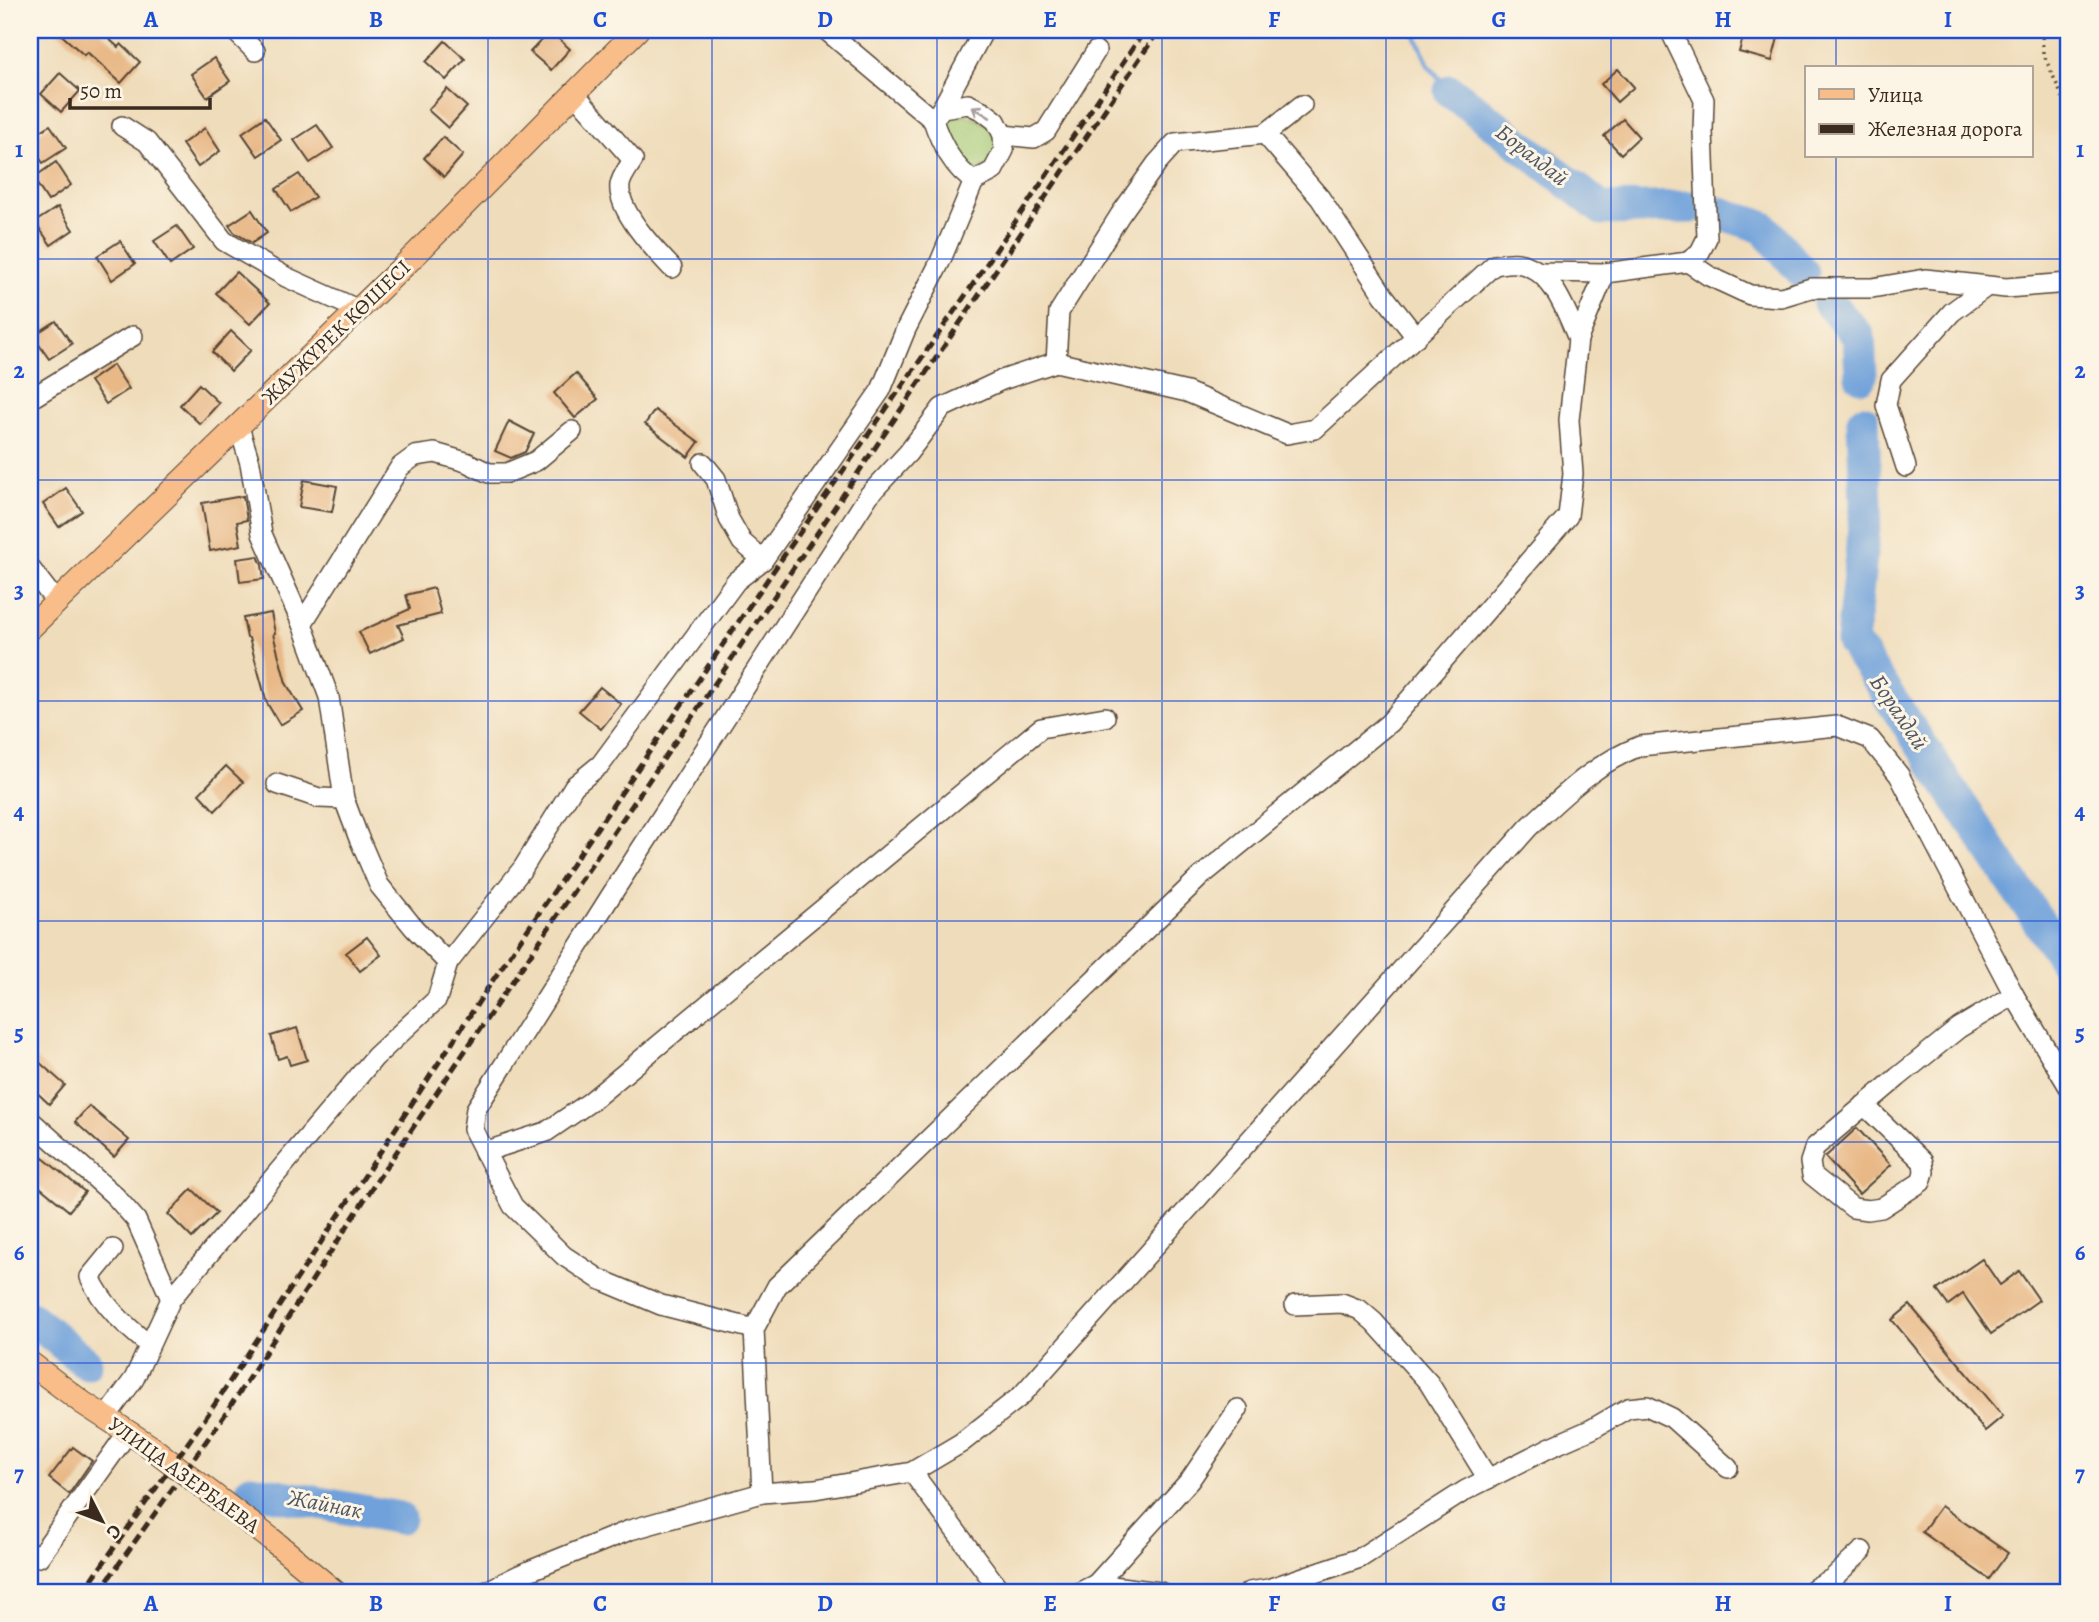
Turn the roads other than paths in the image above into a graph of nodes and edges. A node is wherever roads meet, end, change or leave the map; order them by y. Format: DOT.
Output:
graph roads {
  1 [pos="234,30"];
  2 [pos="637,30"];
  3 [pos="826,30"];
  4 [pos="984,30"];
  5 [pos="1670,30"];
  6 [pos="255,51"];
  7 [pos="1096,51"];
  8 [pos="575,93"];
  9 [pos="1302,105"];
  10 [pos="938,114"];
  11 [pos="122,126"];
  12 [pos="1265,134"];
  13 [pos="1003,135"];
  14 [pos="974,181"];
  15 [pos="1688,262"];
  16 [pos="672,268"];
  17 [pos="1541,272"];
  18 [pos="1605,273"];
  19 [pos="2069,283"];
  20 [pos="1986,287"];
  21 [pos="359,310"];
  22 [pos="133,335"];
  23 [pos="1416,337"];
  24 [pos="1578,339"];
  25 [pos="1056,362"];
  26 [pos="30,399"];
  27 [pos="239,426"];
  28 [pos="572,431"];
  29 [pos="703,463"];
  30 [pos="1906,467"];
  31 [pos="763,560"];
  32 [pos="30,568"];
  33 [pos="57,603"];
  34 [pos="302,624"];
  35 [pos="30,628"];
  36 [pos="1105,717"];
  37 [pos="277,784"];
  38 [pos="344,799"];
  39 [pos="448,963"];
  40 [pos="2014,995"];
  41 [pos="2069,1087"];
  42 [pos="1864,1105"];
  43 [pos="30,1120"];
  44 [pos="484,1152"];
  45 [pos="113,1249"];
  46 [pos="171,1299"];
  47 [pos="1295,1305"];
  48 [pos="754,1329"];
  49 [pos="149,1345"];
  50 [pos="30,1363"];
  51 [pos="1238,1409"];
  52 [pos="106,1417"];
  53 [pos="128,1432"];
  54 [pos="1728,1468"];
  55 [pos="912,1472"];
  56 [pos="1488,1479"];
  57 [pos="762,1493"];
  58 [pos="1862,1551"];
  59 [pos="30,1552"];
  60 [pos="1088,1588"];
  61 [pos="335,1592"];
  62 [pos="485,1592"];
  63 [pos="1001,1592"];
  64 [pos="1160,1592"];
  65 [pos="1249,1592"];
  66 [pos="1813,1592"];
  1 -- 6 [label="street"];
  2 -- 8 [label="main road, ЖАУЖҮРЕК КӨШЕСІ"];
  3 -- 10 [label="street"];
  4 -- 10 [label="street"];
  5 -- 15 [label="street"];
  7 -- 13 [label="street"];
  8 -- 16 [label="street"];
  8 -- 21 [label="main road, ЖАУЖҮРЕК КӨШЕСІ"];
  9 -- 12 [label="street"];
  13 -- 10 [label="street, one-way"];
  10 -- 14 [label="street"];
  11 -- 21 [label="street"];
  12 -- 23 [label="street"];
  12 -- 25 [label="street"];
  13 -- 14 [label="street"];
  14 -- 31 [label="street"];
  15 -- 18 [label="street"];
  15 -- 20 [label="street"];
  17 -- 18 [label="street"];
  17 -- 23 [label="street"];
  17 -- 24 [label="street"];
  18 -- 24 [label="street"];
  19 -- 20 [label="street"];
  20 -- 30 [label="street"];
  21 -- 27 [label="main road, ЖАУЖҮРЕК КӨШЕСІ"];
  22 -- 26 [label="street"];
  23 -- 25 [label="street"];
  24 -- 48 [label="street"];
  25 -- 44 [label="street"];
  27 -- 33 [label="main road, ЖАУЖҮРЕК КӨШЕСІ"];
  27 -- 34 [label="street"];
  28 -- 34 [label="street"];
  29 -- 31 [label="street"];
  31 -- 39 [label="street"];
  32 -- 33 [label="street"];
  33 -- 35 [label="main road, ЖАУЖҮРЕК КӨШЕСІ"];
  34 -- 38 [label="street"];
  36 -- 44 [label="street"];
  37 -- 38 [label="street"];
  38 -- 39 [label="street"];
  39 -- 46 [label="street"];
  40 -- 41 [label="street"];
  40 -- 42 [label="street"];
  40 -- 55 [label="street"];
  42 -- 42 [label="street"];
  43 -- 46 [label="street"];
  44 -- 48 [label="street"];
  45 -- 49 [label="street"];
  46 -- 49 [label="street"];
  47 -- 56 [label="street"];
  48 -- 57 [label="street"];
  49 -- 52 [label="street"];
  50 -- 52 [label="main road, УЛИЦА АЗЕРБАЕВА"];
  51 -- 60 [label="street"];
  52 -- 53 [label="main road, УЛИЦА АЗЕРБАЕВА"];
  53 -- 59 [label="street"];
  53 -- 61 [label="main road, УЛИЦА АЗЕРБАЕВА"];
  54 -- 56 [label="street"];
  55 -- 57 [label="street"];
  55 -- 63 [label="street"];
  56 -- 65 [label="street"];
  57 -- 62 [label="street"];
  58 -- 66 [label="street"];
  60 -- 64 [label="street"];
}
